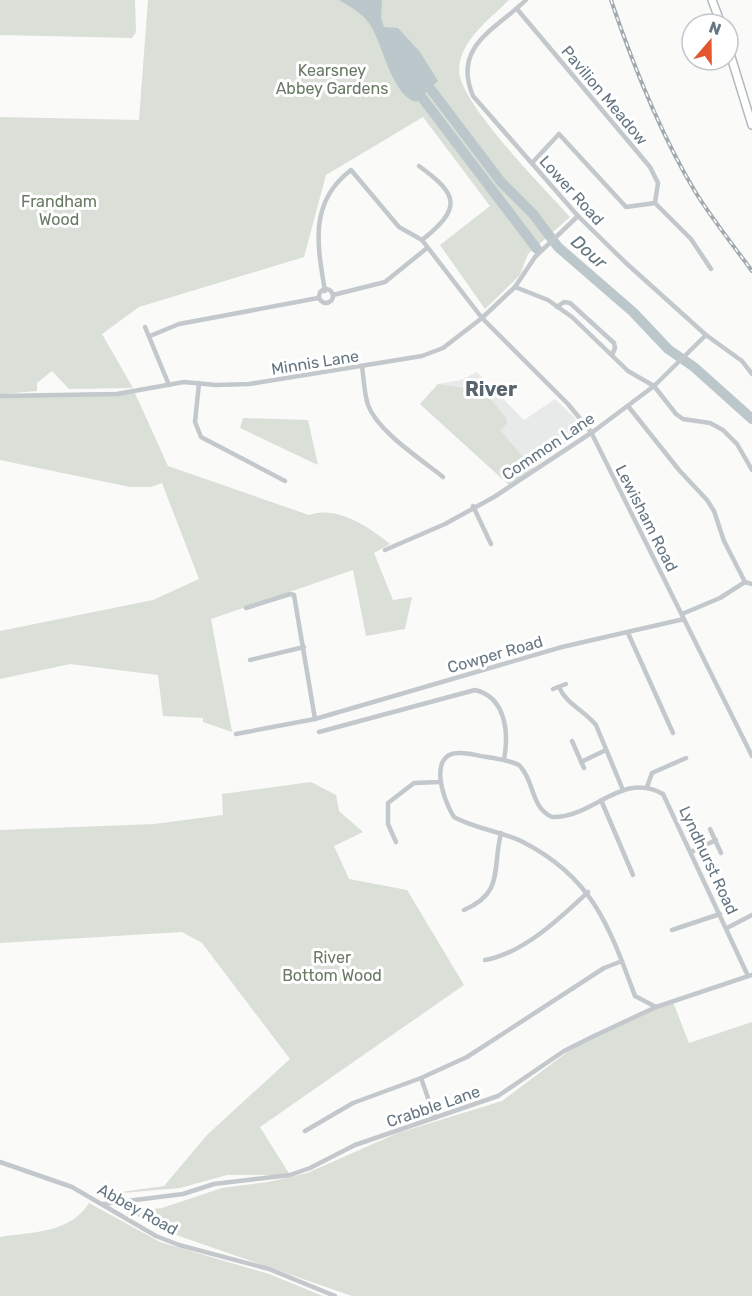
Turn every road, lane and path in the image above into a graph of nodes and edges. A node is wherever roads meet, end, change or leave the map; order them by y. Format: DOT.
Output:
graph roads {
  1 [pos="526,0"];
  2 [pos="517,9"];
  3 [pos="736,72"];
  4 [pos="752,125"];
  5 [pos="532,163"];
  6 [pos="419,166"];
  7 [pos="655,203"];
  8 [pos="578,216"];
  9 [pos="422,240"];
  10 [pos="427,248"];
  11 [pos="711,269"];
  12 [pos="515,287"];
  13 [pos="325,291"];
  14 [pos="333,295"];
  15 [pos="318,298"];
  16 [pos="558,307"];
  17 [pos="482,318"];
  18 [pos="145,327"];
  19 [pos="706,335"];
  20 [pos="150,336"];
  21 [pos="612,355"];
  22 [pos="362,367"];
  23 [pos="752,374"];
  24 [pos="199,383"];
  25 [pos="169,385"];
  26 [pos="654,386"];
  27 [pos="0,396"];
  28 [pos="628,406"];
  29 [pos="591,432"];
  30 [pos="752,470"];
  31 [pos="443,477"];
  32 [pos="285,481"];
  33 [pos="473,506"];
  34 [pos="491,544"];
  35 [pos="386,550"];
  36 [pos="745,582"];
  37 [pos="752,584"];
  38 [pos="246,608"];
  39 [pos="683,617"];
  40 [pos="628,633"];
  41 [pos="303,647"];
  42 [pos="250,660"];
  43 [pos="566,684"];
  44 [pos="559,687"];
  45 [pos="553,689"];
  46 [pos="315,719"];
  47 [pos="319,732"];
  48 [pos="674,733"];
  49 [pos="236,734"];
  50 [pos="572,741"];
  51 [pos="606,750"];
  52 [pos="752,756"];
  53 [pos="686,758"];
  54 [pos="504,760"];
  55 [pos="581,762"];
  56 [pos="584,768"];
  57 [pos="440,782"];
  58 [pos="647,787"];
  59 [pos="623,790"];
  60 [pos="601,800"];
  61 [pos="710,829"];
  62 [pos="501,833"];
  63 [pos="716,840"];
  64 [pos="396,842"];
  65 [pos="692,852"];
  66 [pos="721,853"];
  67 [pos="633,875"];
  68 [pos="588,892"];
  69 [pos="464,910"];
  70 [pos="720,914"];
  71 [pos="752,915"];
  72 [pos="727,928"];
  73 [pos="672,930"];
  74 [pos="485,960"];
  75 [pos="622,961"];
  76 [pos="750,975"];
  77 [pos="656,1007"];
  78 [pos="421,1078"];
  79 [pos="435,1118"];
  80 [pos="305,1131"];
  81 [pos="0,1162"];
  82 [pos="103,1204"];
  83 [pos="335,1296"];
  1 -- 2 [label="street, Lower Road"];
  2 -- 5 [label="street, Lower Road"];
  2 -- 7 [label="street, Pavilion Meadow"];
  3 -- 4 [label="street"];
  5 -- 7 [label="street"];
  5 -- 8 [label="street, Lower Road"];
  6 -- 9 [label="street"];
  7 -- 11 [label="street"];
  8 -- 12 [label="street, Minnis Lane"];
  8 -- 19 [label="street, Lower Road"];
  9 -- 10 [label="street, Lewisham Road"];
  9 -- 13 [label="street"];
  10 -- 14 [label="street"];
  10 -- 17 [label="street, Lewisham Road"];
  12 -- 16 [label="street"];
  12 -- 17 [label="street, Minnis Lane"];
  13 -- 14 [label="street"];
  13 -- 15 [label="street"];
  14 -- 15 [label="street"];
  15 -- 20 [label="street"];
  16 -- 21 [label="street"];
  16 -- 21 [label="street"];
  17 -- 22 [label="street, Minnis Lane"];
  17 -- 29 [label="street, Lewisham Road"];
  18 -- 20 [label="street"];
  19 -- 23 [label="street, Lower Road"];
  19 -- 26 [label="street, Common Lane"];
  20 -- 25 [label="street"];
  21 -- 26 [label="street"];
  22 -- 24 [label="street, Minnis Lane"];
  22 -- 31 [label="street"];
  24 -- 25 [label="street, Minnis Lane"];
  24 -- 32 [label="street"];
  25 -- 27 [label="street, Minnis Lane"];
  26 -- 28 [label="street, Common Lane"];
  26 -- 30 [label="street"];
  28 -- 29 [label="street, Common Lane"];
  28 -- 36 [label="street"];
  29 -- 33 [label="street, Common Lane"];
  29 -- 39 [label="street, Lewisham Road"];
  33 -- 34 [label="street"];
  33 -- 35 [label="street, Common Lane"];
  36 -- 37 [label="street"];
  36 -- 39 [label="street, Cowper Road"];
  38 -- 41 [label="street"];
  39 -- 40 [label="street, Cowper Road"];
  39 -- 52 [label="street, Lewisham Road"];
  40 -- 46 [label="street, Cowper Road"];
  40 -- 48 [label="street"];
  41 -- 42 [label="street"];
  41 -- 46 [label="street"];
  43 -- 44 [label="street"];
  44 -- 45 [label="street"];
  44 -- 51 [label="street"];
  46 -- 49 [label="street, Cowper Road"];
  47 -- 54 [label="street"];
  50 -- 55 [label="street"];
  51 -- 55 [label="street"];
  51 -- 59 [label="street"];
  53 -- 58 [label="street"];
  54 -- 57 [label="street"];
  54 -- 60 [label="street"];
  55 -- 56 [label="street"];
  57 -- 62 [label="street"];
  57 -- 64 [label="street"];
  58 -- 59 [label="street"];
  58 -- 65 [label="street, Lyndhurst Road"];
  59 -- 60 [label="street"];
  60 -- 67 [label="street"];
  61 -- 63 [label="street"];
  62 -- 68 [label="street"];
  62 -- 69 [label="street"];
  63 -- 65 [label="street"];
  63 -- 66 [label="street"];
  65 -- 70 [label="street, Lyndhurst Road"];
  68 -- 74 [label="street"];
  68 -- 75 [label="street"];
  70 -- 72 [label="street, Lyndhurst Road"];
  70 -- 73 [label="street"];
  71 -- 72 [label="street"];
  72 -- 76 [label="street, Lyndhurst Road"];
  75 -- 77 [label="street"];
  75 -- 78 [label="street"];
  76 -- 77 [label="street, Crabble Lane"];
  77 -- 79 [label="street, Crabble Lane"];
  78 -- 79 [label="street"];
  78 -- 80 [label="street"];
  79 -- 82 [label="street, Crabble Lane"];
  81 -- 82 [label="street, Abbey Road"];
  82 -- 83 [label="street, Abbey Road"];
}
